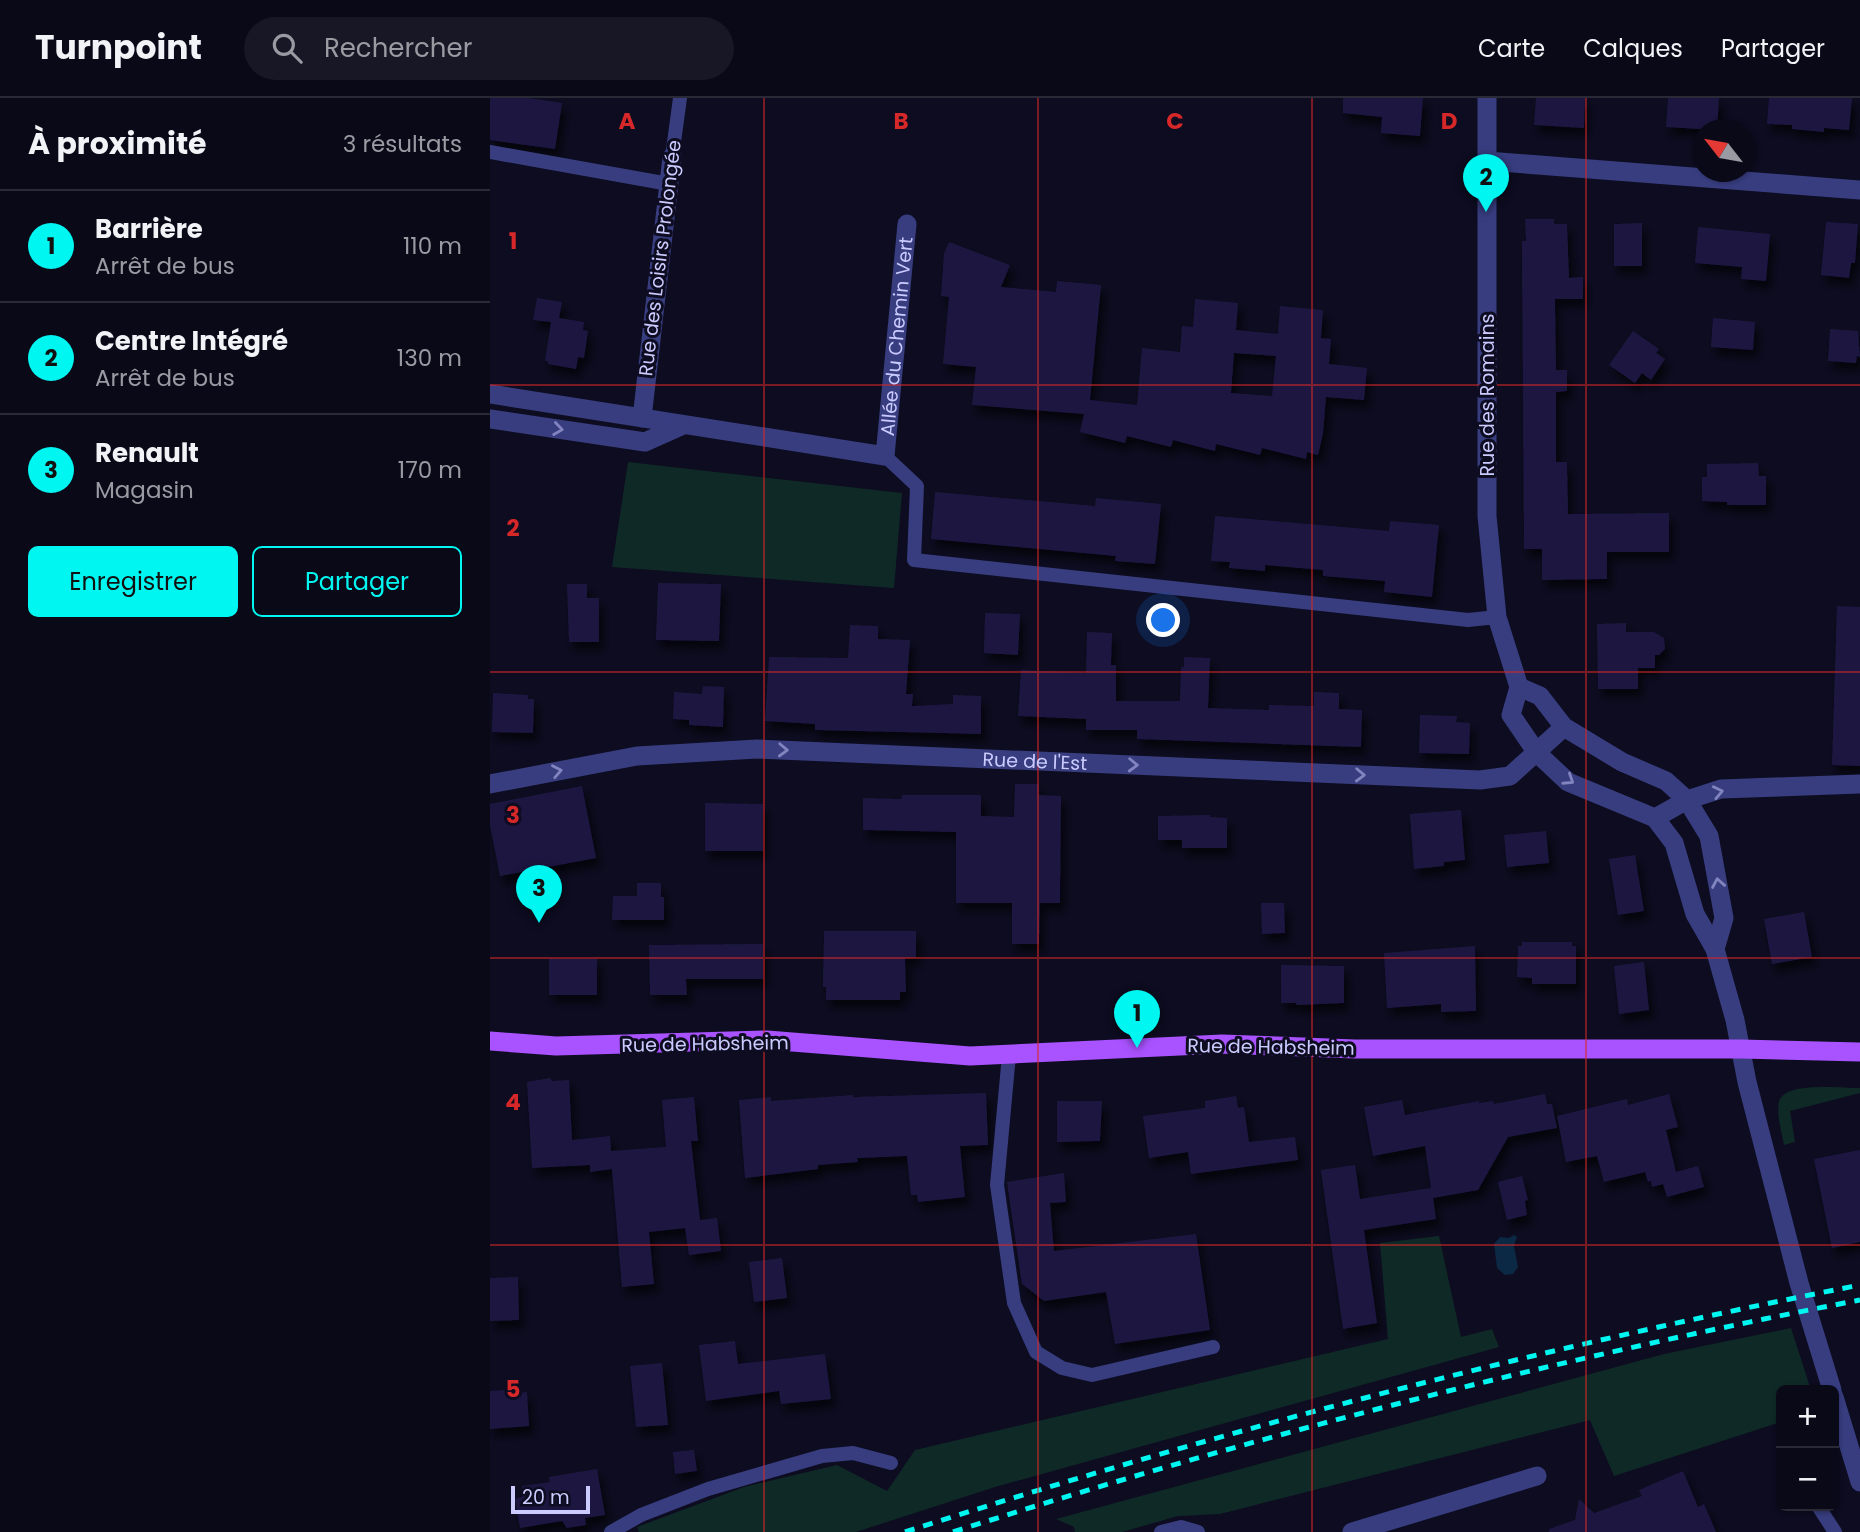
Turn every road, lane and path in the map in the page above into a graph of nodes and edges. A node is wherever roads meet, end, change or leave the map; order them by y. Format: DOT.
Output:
graph roads {
  1 [pos="680,98"];
  2 [pos="1487,98"];
  3 [pos="490,152"];
  4 [pos="672,157"];
  5 [pos="1487,161"];
  6 [pos="669,184"];
  7 [pos="1860,191"];
  8 [pos="907,224"];
  9 [pos="490,394"];
  10 [pos="642,418"];
  11 [pos="490,419"];
  12 [pos="684,424"];
  13 [pos="884,456"];
  14 [pos="1497,617"];
  15 [pos="1519,687"];
  16 [pos="1564,727"];
  17 [pos="1537,753"];
  18 [pos="490,784"];
  19 [pos="1860,784"];
  20 [pos="1687,800"];
  21 [pos="1655,818"];
  22 [pos="1715,949"];
  23 [pos="490,1041"];
  24 [pos="556,1046"];
  25 [pos="1741,1049"];
  26 [pos="1860,1052"];
  27 [pos="1009,1055"];
  28 [pos="490,1056"];
  29 [pos="1213,1347"];
  30 [pos="1830,1385"];
  31 [pos="1839,1413"];
  32 [pos="891,1463"];
  33 [pos="1537,1476"];
  34 [pos="1860,1482"];
  35 [pos="1821,1511"];
  36 [pos="611,1532"];
  37 [pos="1161,1532"];
  38 [pos="1198,1532"];
  39 [pos="1352,1532"];
  40 [pos="1835,1532"];
  1 -- 4 [label="lane, Rue des Loisirs Prolongée"];
  2 -- 5 [label="street, Rue des Romains"];
  3 -- 6 [label="lane"];
  4 -- 6 [label="street, Rue des Loisirs Prolongée"];
  5 -- 7 [label="street"];
  5 -- 14 [label="street, Rue des Romains"];
  6 -- 10 [label="street, Rue des Loisirs Prolongée"];
  8 -- 13 [label="street, Allée du Chemin Vert"];
  9 -- 10 [label="street, Allée du Chemin Vert"];
  10 -- 12 [label="street, Allée du Chemin Vert"];
  11 -- 12 [label="street, one-way"];
  12 -- 13 [label="street, Allée du Chemin Vert"];
  13 -- 14 [label="lane"];
  14 -- 15 [label="street, Rue des Romains"];
  15 -- 16 [label="street"];
  15 -- 17 [label="street, Rue des Romains"];
  16 -- 17 [label="street, Rue de l'Est"];
  16 -- 20 [label="street"];
  18 -- 17 [label="street, Rue de l'Est, one-way"];
  17 -- 21 [label="street, Rue des Romains, one-way"];
  20 -- 19 [label="street, one-way"];
  20 -- 21 [label="street"];
  22 -- 20 [label="street, one-way"];
  21 -- 22 [label="street"];
  22 -- 25 [label="street"];
  23 -- 24 [label="main road, Rue de Habsheim"];
  24 -- 27 [label="main road, Rue de Habsheim"];
  24 -- 28 [label="main road, Rue de Habsheim"];
  25 -- 26 [label="main road, Rue de Habsheim"];
  25 -- 27 [label="main road, Rue de Habsheim"];
  25 -- 30 [label="street"];
  27 -- 29 [label="lane"];
  31 -- 34 [label="street"];
  32 -- 36 [label="lane"];
  33 -- 39 [label="street"];
  35 -- 40 [label="lane"];
  37 -- 38 [label="lane"];
}
